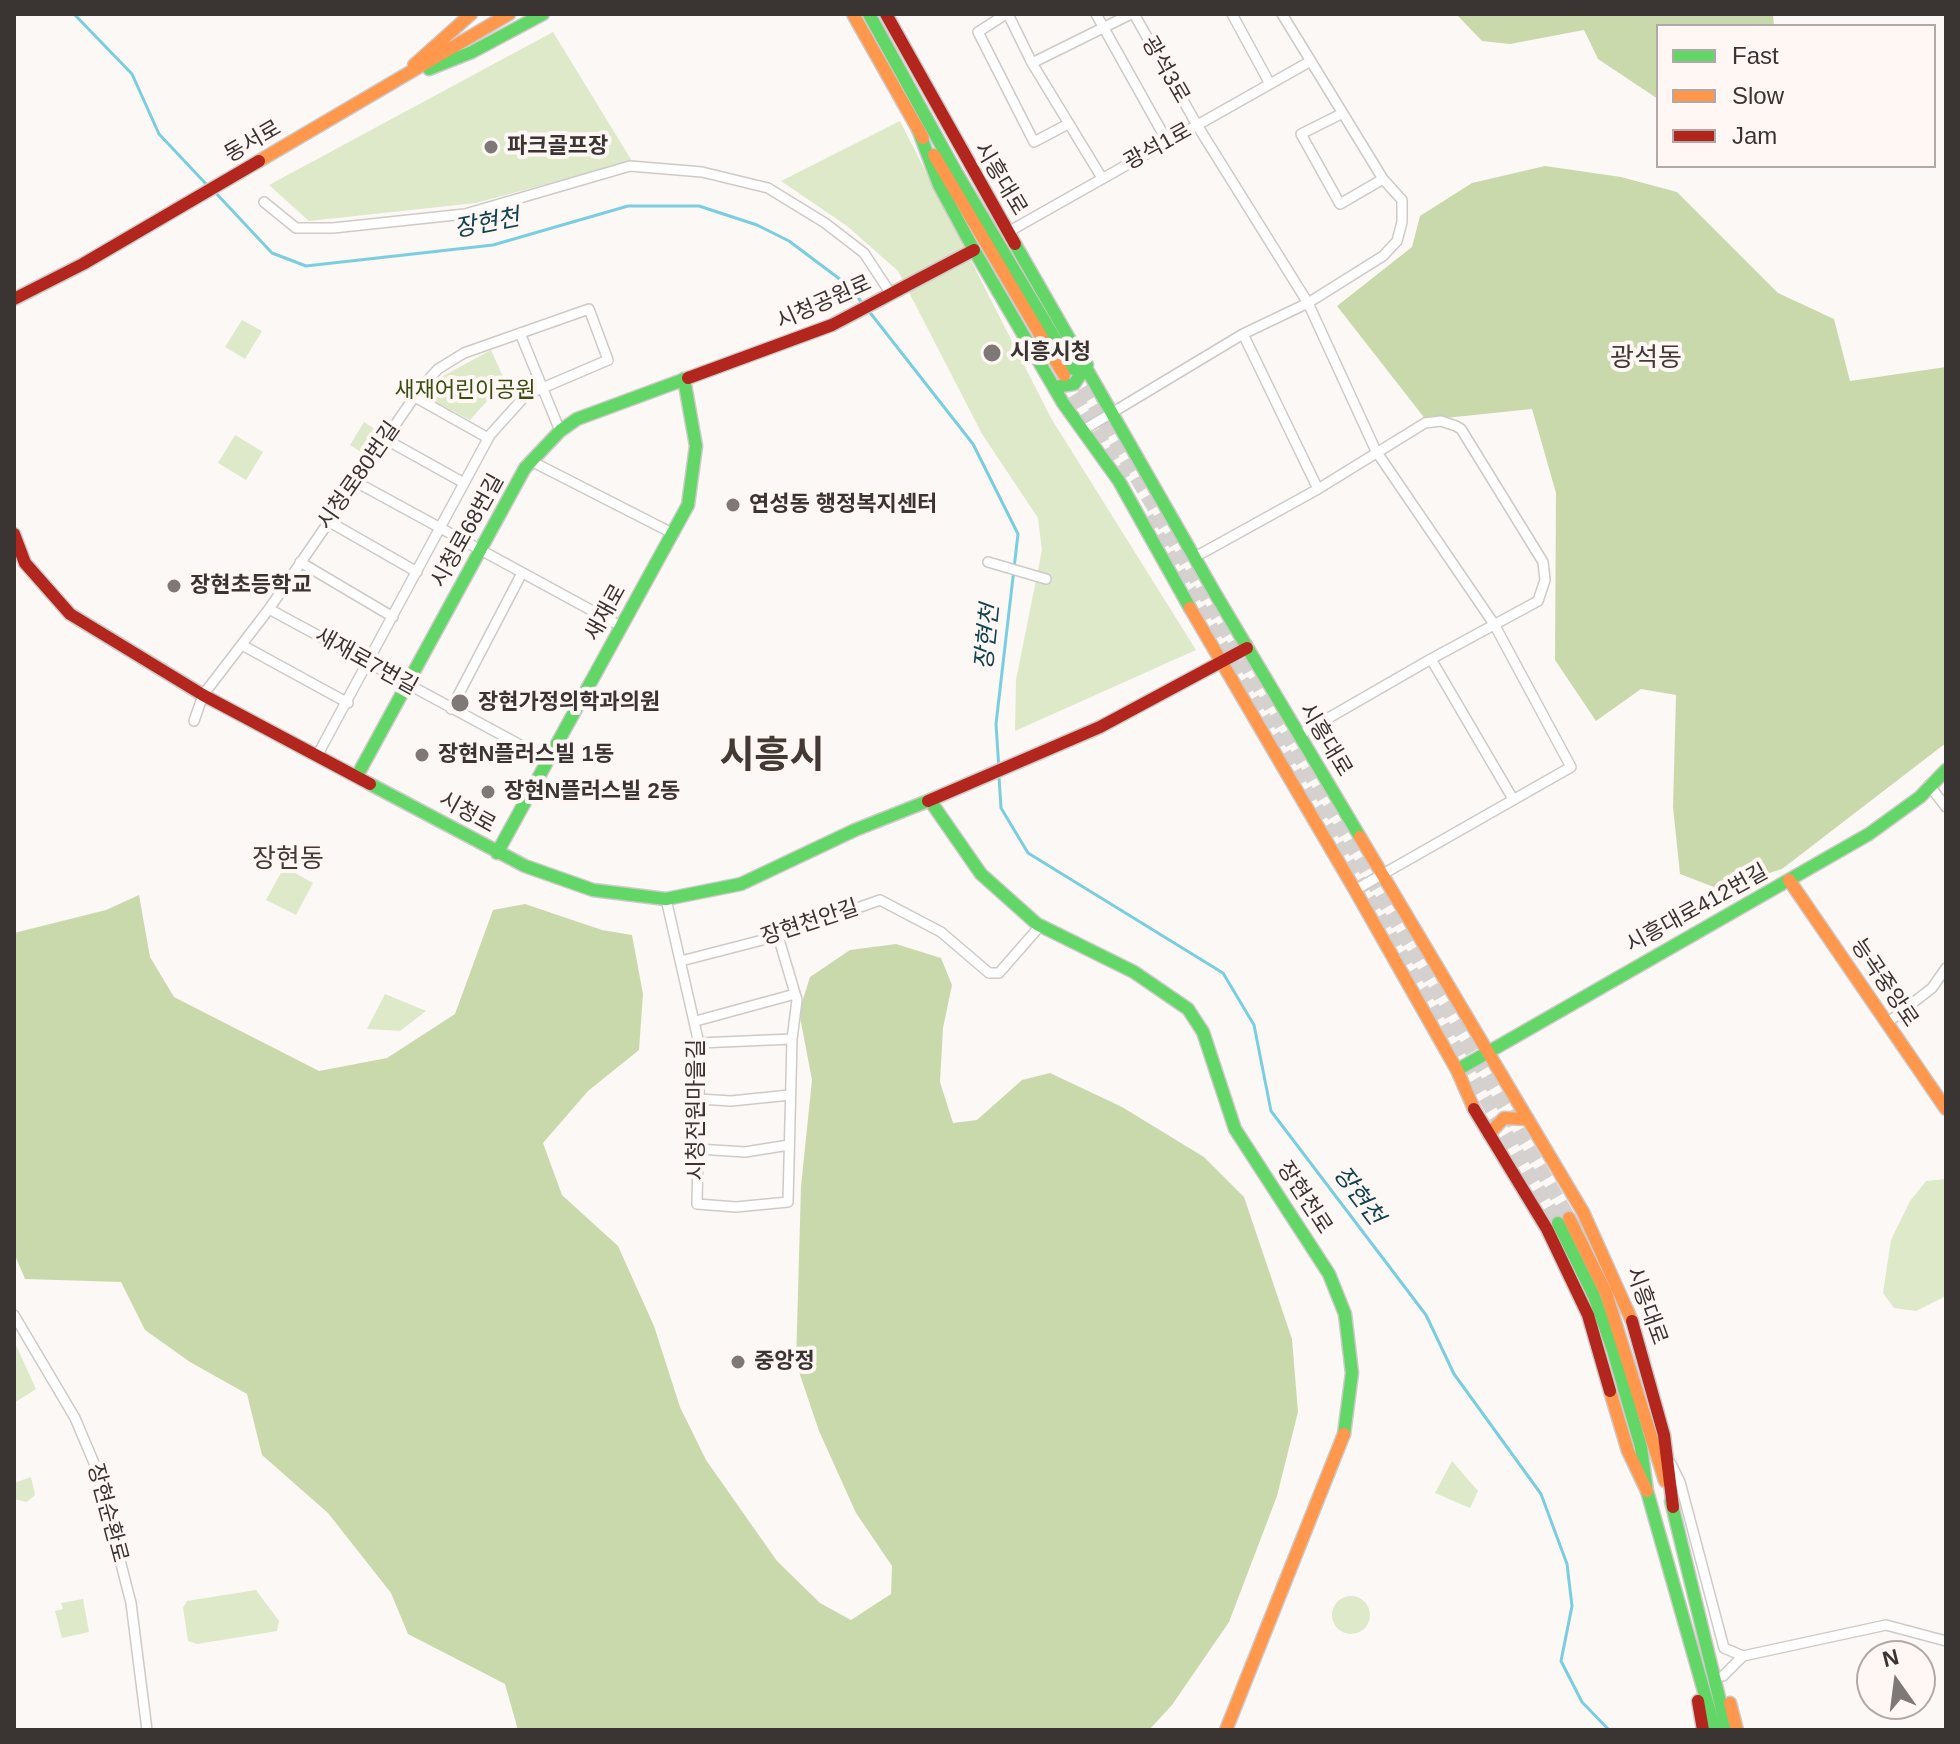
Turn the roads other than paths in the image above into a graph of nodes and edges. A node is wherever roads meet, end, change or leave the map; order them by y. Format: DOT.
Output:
graph roads {
  1 [pos="471,14"];
  2 [pos="509,14"];
  3 [pos="543,14"];
  4 [pos="853,14"];
  5 [pos="869,14"];
  6 [pos="886,14"];
  7 [pos="1007,14"];
  8 [pos="1096,14"];
  9 [pos="1132,14"];
  10 [pos="1232,14"];
  11 [pos="1282,14"];
  12 [pos="1103,27"];
  13 [pos="1309,62"];
  14 [pos="1032,63"];
  15 [pos="396,81"];
  16 [pos="1270,84"];
  17 [pos="1341,114"];
  18 [pos="1068,124"];
  19 [pos="1197,125"];
  20 [pos="918,129"];
  21 [pos="1167,141"];
  22 [pos="1102,178"];
  23 [pos="1383,179"];
  24 [pos="264,202"];
  25 [pos="1008,232"];
  26 [pos="974,250"];
  27 [pos="886,297"];
  28 [pos="14,299"];
  29 [pos="1308,303"];
  30 [pos="520,333"];
  31 [pos="1243,334"];
  32 [pos="1087,365"];
  33 [pos="684,379"];
  34 [pos="1054,387"];
  35 [pos="540,389"];
  36 [pos="415,397"];
  37 [pos="1114,413"];
  38 [pos="1085,429"];
  39 [pos="560,431"];
  40 [pos="488,438"];
  41 [pos="385,439"];
  42 [pos="1376,451"];
  43 [pos="531,461"];
  44 [pos="1144,468"];
  45 [pos="1119,481"];
  46 [pos="356,482"];
  47 [pos="464,483"];
  48 [pos="1318,489"];
  49 [pos="328,521"];
  50 [pos="440,529"];
  51 [pos="14,534"];
  52 [pos="674,534"];
  53 [pos="480,550"];
  54 [pos="1195,557"];
  55 [pos="300,562"];
  56 [pos="988,562"];
  57 [pos="19,564"];
  58 [pos="417,572"];
  59 [pos="522,573"];
  60 [pos="1046,579"];
  61 [pos="269,609"];
  62 [pos="393,617"];
  63 [pos="1494,624"];
  64 [pos="622,627"];
  65 [pos="242,645"];
  66 [pos="1247,648"];
  67 [pos="1431,659"];
  68 [pos="1220,662"];
  69 [pos="369,664"];
  70 [pos="406,685"];
  71 [pos="203,695"];
  72 [pos="348,703"];
  73 [pos="451,709"];
  74 [pos="194,721"];
  75 [pos="1299,735"];
  76 [pos="318,754"];
  77 [pos="548,760"];
  78 [pos="1946,770"];
  79 [pos="357,776"];
  80 [pos="1929,785"];
  81 [pos="1513,799"];
  82 [pos="931,802"];
  83 [pos="1946,807"];
  84 [pos="497,853"];
  85 [pos="1381,877"];
  86 [pos="1789,880"];
  87 [pos="1355,890"];
  88 [pos="666,899"];
  89 [pos="1040,926"];
  90 [pos="778,936"];
  91 [pos="681,961"];
  92 [pos="1946,968"];
  93 [pos="795,994"];
  94 [pos="696,1021"];
  95 [pos="1887,1023"];
  96 [pos="792,1039"];
  97 [pos="699,1043"];
  98 [pos="1485,1052"];
  99 [pos="1457,1070"];
  100 [pos="790,1095"];
  101 [pos="699,1099"];
  102 [pos="1946,1109"];
  103 [pos="1526,1119"];
  104 [pos="1489,1134"];
  105 [pos="789,1145"];
  106 [pos="698,1149"];
  107 [pos="14,1315"];
  108 [pos="1669,1459"];
  109 [pos="1647,1491"];
  110 [pos="1673,1507"];
  111 [pos="1706,1636"];
  112 [pos="1946,1641"];
  113 [pos="1743,1656"];
  114 [pos="1692,1661"];
  115 [pos="1723,1676"];
  116 [pos="147,1730"];
  117 [pos="1226,1730"];
  118 [pos="1703,1730"];
  119 [pos="1715,1730"];
  120 [pos="1727,1730"];
  121 [pos="1737,1730"];
  1 -- 15 [label="main road"];
  2 -- 15 [label="main road, 동서로"];
  3 -- 15 [label="main road"];
  4 -- 20 [label="main road, 시흥대로"];
  5 -- 20 [label="main road, 시흥대로"];
  6 -- 25 [label="main road, 시흥대로"];
  7 -- 14 [label="street"];
  7 -- 18 [label="street"];
  8 -- 12 [label="street"];
  9 -- 12 [label="street"];
  9 -- 19 [label="street, 광석3로"];
  10 -- 16 [label="street"];
  11 -- 13 [label="street"];
  12 -- 14 [label="street"];
  12 -- 21 [label="street"];
  13 -- 16 [label="street, 광석1로"];
  13 -- 17 [label="street"];
  14 -- 18 [label="street"];
  15 -- 28 [label="main road, 동서로"];
  16 -- 19 [label="street, 광석1로"];
  17 -- 23 [label="street"];
  17 -- 23 [label="street"];
  18 -- 22 [label="street"];
  19 -- 21 [label="street, 광석1로"];
  19 -- 29 [label="street, 광석3로"];
  20 -- 26 [label="main road, 시흥대로"];
  21 -- 22 [label="street, 광석1로"];
  22 -- 25 [label="street, 광석1로"];
  23 -- 29 [label="street"];
  24 -- 27 [label="street"];
  25 -- 32 [label="main road, 시흥대로"];
  26 -- 27 [label="main road, 시청공원로"];
  26 -- 34 [label="main road, 시흥대로"];
  27 -- 33 [label="main road, 시청공원로"];
  29 -- 31 [label="street"];
  29 -- 42 [label="street, 광석3로"];
  30 -- 35 [label="street"];
  30 -- 35 [label="street, 시청로80번길"];
  30 -- 36 [label="street, 시청로80번길"];
  31 -- 37 [label="street"];
  31 -- 48 [label="street"];
  32 -- 34 [label="main road"];
  32 -- 37 [label="main road, 시흥대로"];
  33 -- 39 [label="main road, 시청로68번길"];
  33 -- 52 [label="main road, 새재로"];
  34 -- 38 [label="main road, 시흥대로"];
  35 -- 39 [label="street"];
  35 -- 40 [label="street"];
  36 -- 40 [label="street"];
  36 -- 41 [label="street, 시청로80번길"];
  37 -- 38 [label="street"];
  37 -- 44 [label="main road, 시흥대로"];
  38 -- 45 [label="main road, 시흥대로"];
  39 -- 43 [label="main road, 시청로68번길"];
  40 -- 47 [label="street"];
  41 -- 46 [label="street, 시청로80번길"];
  41 -- 47 [label="street"];
  42 -- 48 [label="street"];
  42 -- 63 [label="street, 광석3로"];
  42 -- 63 [label="street"];
  43 -- 52 [label="street"];
  43 -- 53 [label="main road, 시청로68번길"];
  44 -- 45 [label="main road"];
  44 -- 54 [label="main road, 시흥대로"];
  45 -- 68 [label="main road, 시흥대로"];
  46 -- 49 [label="street, 시청로80번길"];
  46 -- 50 [label="street"];
  47 -- 50 [label="street"];
  48 -- 54 [label="street"];
  49 -- 55 [label="street, 시청로80번길"];
  49 -- 58 [label="street"];
  50 -- 53 [label="street"];
  50 -- 58 [label="street"];
  51 -- 57 [label="main road, 시청로"];
  52 -- 64 [label="main road, 새재로"];
  53 -- 59 [label="street"];
  53 -- 70 [label="main road, 시청로68번길"];
  54 -- 66 [label="main road, 시흥대로"];
  55 -- 61 [label="street, 시청로80번길"];
  55 -- 62 [label="street"];
  56 -- 60 [label="street"];
  57 -- 71 [label="main road, 시청로"];
  58 -- 62 [label="street"];
  59 -- 64 [label="street"];
  59 -- 73 [label="street"];
  61 -- 65 [label="street, 시청로80번길"];
  61 -- 69 [label="street, 새재로7번길"];
  62 -- 69 [label="street"];
  63 -- 67 [label="street"];
  63 -- 81 [label="street, 광석3로"];
  64 -- 77 [label="main road, 새재로"];
  65 -- 71 [label="street, 시청로80번길"];
  65 -- 72 [label="street"];
  66 -- 68 [label="main road, 시청로"];
  66 -- 75 [label="main road, 시흥대로"];
  67 -- 75 [label="street"];
  67 -- 81 [label="street"];
  68 -- 82 [label="main road, 시청로"];
  68 -- 87 [label="main road, 시흥대로"];
  69 -- 70 [label="street, 새재로7번길"];
  69 -- 72 [label="street"];
  70 -- 73 [label="street, 새재로7번길"];
  70 -- 79 [label="main road, 시청로68번길"];
  71 -- 74 [label="street, 시청로80번길"];
  71 -- 76 [label="main road, 시청로"];
  72 -- 76 [label="street"];
  73 -- 77 [label="street, 새재로7번길"];
  75 -- 85 [label="main road, 시흥대로"];
  76 -- 79 [label="main road, 시청로"];
  77 -- 84 [label="main road, 새재로"];
  78 -- 80 [label="main road, 시흥대로412번길"];
  79 -- 84 [label="main road, 시청로"];
  80 -- 83 [label="street"];
  80 -- 86 [label="main road, 시흥대로412번길"];
  81 -- 85 [label="street"];
  82 -- 88 [label="main road, 시청로"];
  82 -- 89 [label="main road, 장현천로"];
  84 -- 88 [label="main road, 시청로"];
  85 -- 87 [label="street"];
  85 -- 98 [label="main road, 시흥대로"];
  86 -- 95 [label="main road, 능곡중앙로"];
  86 -- 98 [label="main road, 시흥대로412번길"];
  87 -- 99 [label="main road, 시흥대로"];
  88 -- 91 [label="street, 시청전원마을길"];
  89 -- 90 [label="street, 장현천안길"];
  89 -- 117 [label="main road, 장현천로"];
  90 -- 91 [label="street, 장현천안길"];
  90 -- 93 [label="street, 시청전원마을길"];
  91 -- 94 [label="street, 시청전원마을길"];
  92 -- 95 [label="street"];
  93 -- 94 [label="street"];
  93 -- 96 [label="street, 시청전원마을길"];
  94 -- 97 [label="street, 시청전원마을길"];
  95 -- 102 [label="main road, 능곡중앙로"];
  96 -- 97 [label="street"];
  96 -- 100 [label="street, 시청전원마을길"];
  97 -- 101 [label="street, 시청전원마을길"];
  98 -- 99 [label="main road, 시흥대로412번길"];
  98 -- 103 [label="main road, 시흥대로"];
  99 -- 104 [label="main road, 시흥대로"];
  100 -- 101 [label="street"];
  100 -- 105 [label="street, 시청전원마을길"];
  101 -- 106 [label="street, 시청전원마을길"];
  103 -- 104 [label="main road"];
  103 -- 108 [label="main road, 시흥대로"];
  104 -- 109 [label="main road, 시흥대로"];
  105 -- 106 [label="street"];
  105 -- 106 [label="street, 시청전원마을길"];
  107 -- 116 [label="street, 장현순환로"];
  108 -- 110 [label="main road, 시흥대로"];
  108 -- 113 [label="street"];
  109 -- 110 [label="main road, 시흥대로"];
  109 -- 114 [label="main road, 시흥대로"];
  110 -- 111 [label="main road, 시흥대로"];
  111 -- 115 [label="main road, 시흥대로"];
  111 -- 120 [label="main road, 시흥대로"];
  112 -- 113 [label="street"];
  113 -- 115 [label="street"];
  114 -- 118 [label="main road, 시흥대로"];
  114 -- 119 [label="main road, 시흥대로"];
  115 -- 121 [label="main road, 시흥대로"];
}
